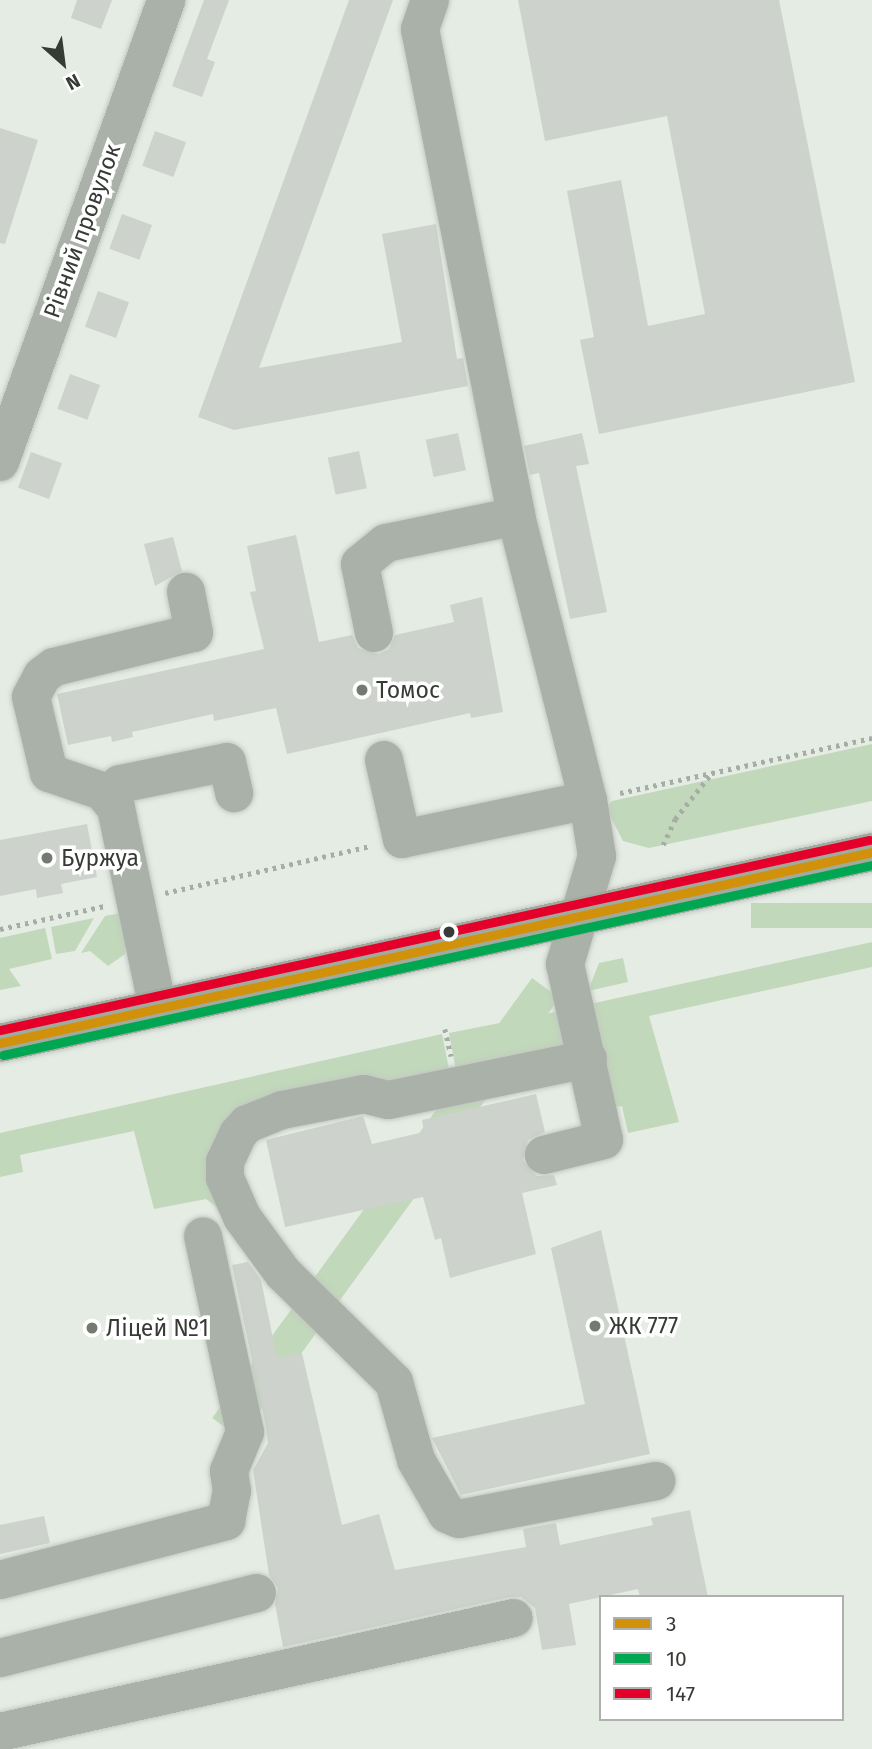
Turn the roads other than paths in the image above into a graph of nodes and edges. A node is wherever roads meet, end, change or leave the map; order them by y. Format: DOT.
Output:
graph roads {
  1 [pos="166,0"];
  2 [pos="430,0"];
  3 [pos="0,462"];
  4 [pos="516,516"];
  5 [pos="186,593"];
  6 [pos="374,633"];
  7 [pos="384,760"];
  8 [pos="234,793"];
  9 [pos="111,798"];
  10 [pos="588,800"];
  11 [pos="872,852"];
  12 [pos="580,916"];
  13 [pos="158,1009"];
  14 [pos="0,1043"];
  15 [pos="588,1059"];
  16 [pos="544,1155"];
  17 [pos="203,1236"];
  18 [pos="656,1481"];
  19 [pos="0,1580"];
  20 [pos="257,1593"];
  21 [pos="514,1618"];
  22 [pos="0,1658"];
  23 [pos="0,1732"];
  1 -- 3 [label="street, Рівний провулок"];
  2 -- 4 [label="street"];
  4 -- 6 [label="street"];
  4 -- 10 [label="street"];
  5 -- 9 [label="street"];
  7 -- 10 [label="street"];
  8 -- 9 [label="street"];
  9 -- 13 [label="street"];
  10 -- 12 [label="street"];
  11 -- 12 [label="main road"];
  12 -- 13 [label="main road"];
  12 -- 15 [label="street"];
  13 -- 14 [label="main road"];
  15 -- 16 [label="street"];
  15 -- 18 [label="street"];
  17 -- 19 [label="street"];
  20 -- 22 [label="street"];
  21 -- 23 [label="street"];
}
